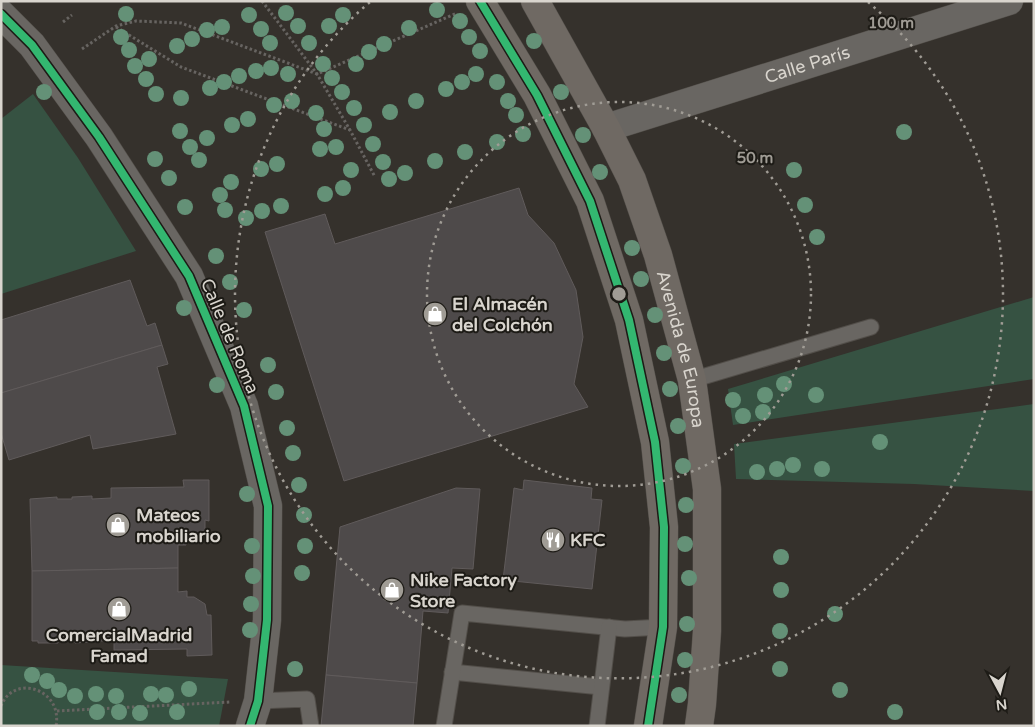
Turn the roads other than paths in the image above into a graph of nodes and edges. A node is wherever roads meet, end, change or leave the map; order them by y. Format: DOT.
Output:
graph roads {
  1 [pos="535,1"];
  2 [pos="1010,1"];
  3 [pos="469,7"];
  4 [pos="1,14"];
  5 [pos="606,128"];
  6 [pos="870,327"];
  7 [pos="692,380"];
  8 [pos="609,627"];
  9 [pos="663,627"];
  10 [pos="452,672"];
  11 [pos="602,687"];
  12 [pos="254,713"];
  13 [pos="311,726"];
  14 [pos="444,726"];
  15 [pos="596,726"];
  16 [pos="648,726"];
  17 [pos="698,726"];
  1 -- 5 [label="street, Avenida de Europa"];
  2 -- 5 [label="street, Calle París"];
  3 -- 9 [label="street"];
  4 -- 12 [label="street, Calle de Roma"];
  5 -- 7 [label="street, Avenida de Europa"];
  6 -- 7 [label="lane"];
  7 -- 17 [label="street, Avenida de Europa"];
  8 -- 9 [label="lane"];
  8 -- 10 [label="lane"];
  8 -- 11 [label="lane"];
  9 -- 16 [label="street"];
  10 -- 11 [label="lane"];
  10 -- 14 [label="lane"];
  11 -- 15 [label="lane"];
  12 -- 13 [label="lane"];
}
